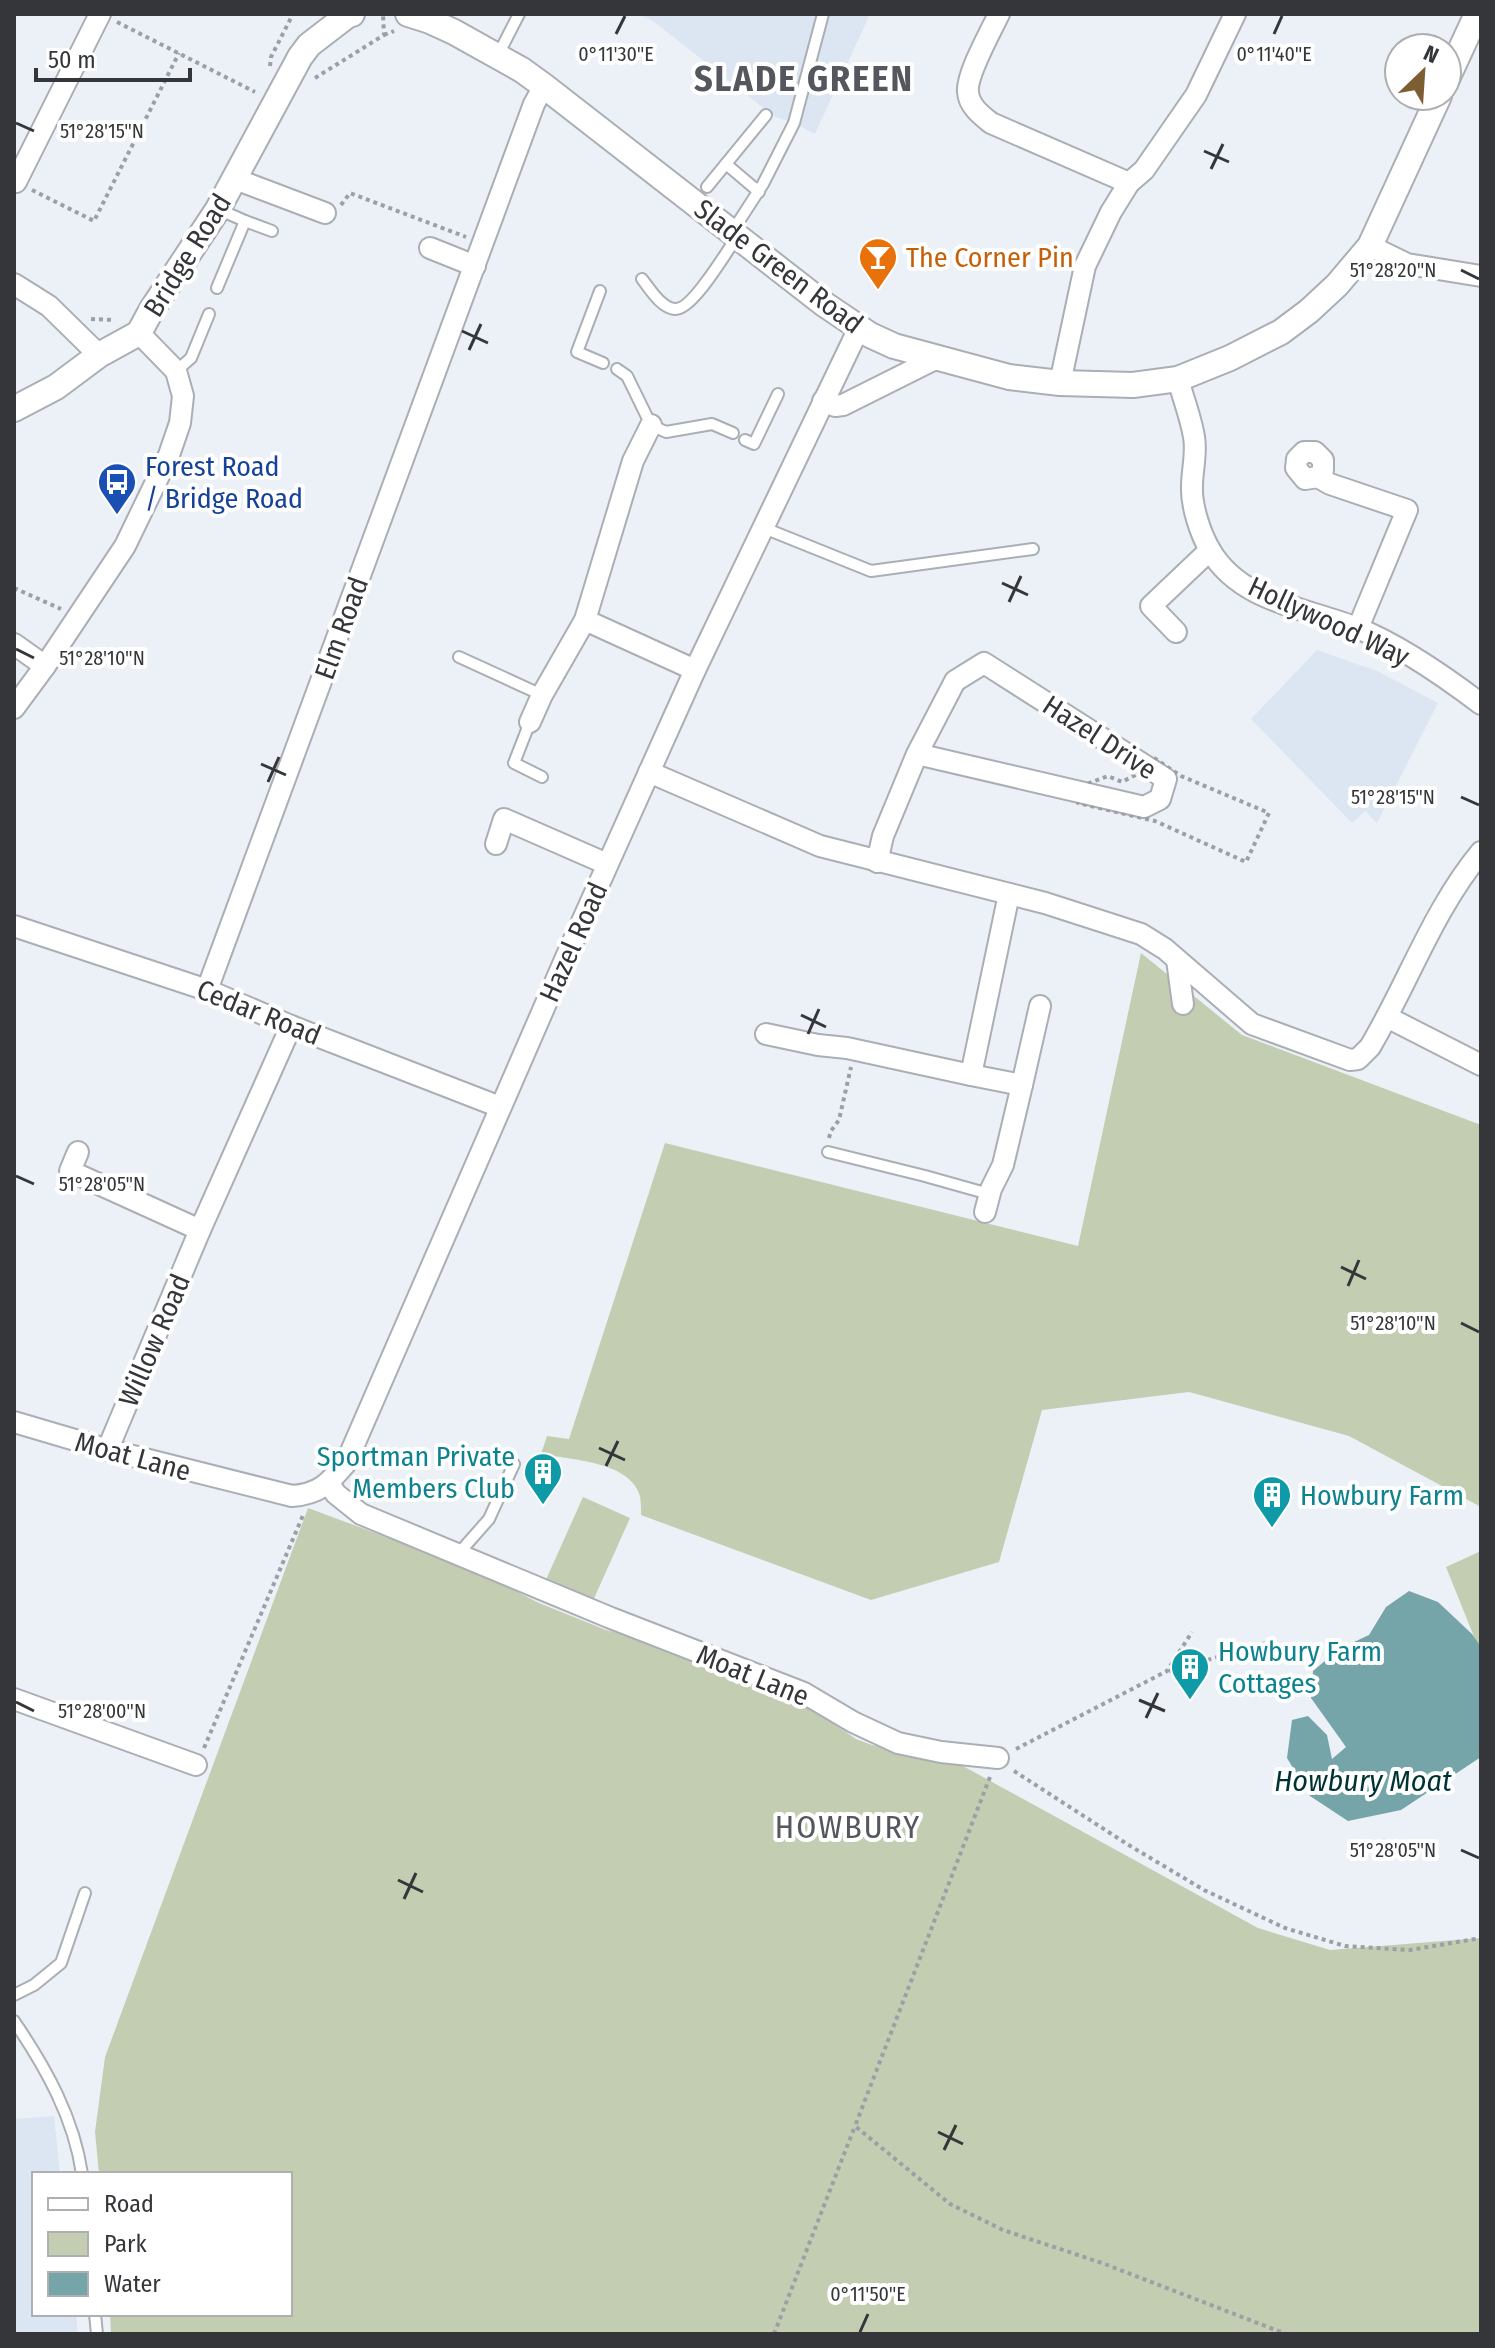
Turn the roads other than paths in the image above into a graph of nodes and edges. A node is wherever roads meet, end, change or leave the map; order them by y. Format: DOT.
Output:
graph roads {
  1 [pos="100,14"];
  2 [pos="349,14"];
  3 [pos="519,14"];
  4 [pos="823,14"];
  5 [pos="999,14"];
  6 [pos="1235,14"];
  7 [pos="1477,14"];
  8 [pos="404,22"];
  9 [pos="1463,44"];
  10 [pos="497,56"];
  11 [pos="544,86"];
  12 [pos="1432,112"];
  13 [pos="766,115"];
  14 [pos="726,164"];
  15 [pos="235,179"];
  16 [pos="16,182"];
  17 [pos="1129,183"];
  18 [pos="707,187"];
  19 [pos="759,192"];
  20 [pos="218,209"];
  21 [pos="325,213"];
  22 [pos="245,221"];
  23 [pos="272,231"];
  24 [pos="734,235"];
  25 [pos="1370,246"];
  26 [pos="430,248"];
  27 [pos="468,263"];
  28 [pos="1481,276"];
  29 [pos="642,279"];
  30 [pos="14,284"];
  31 [pos="217,288"];
  32 [pos="600,291"];
  33 [pos="209,314"];
  34 [pos="859,328"];
  35 [pos="139,333"];
  36 [pos="99,355"];
  37 [pos="937,358"];
  38 [pos="603,363"];
  39 [pos="617,369"];
  40 [pos="176,371"];
  41 [pos="1178,379"];
  42 [pos="1060,383"];
  43 [pos="778,394"];
  44 [pos="823,401"];
  45 [pos="14,409"];
  46 [pos="651,425"];
  47 [pos="733,433"];
  48 [pos="745,440"];
  49 [pos="1318,477"];
  50 [pos="764,528"];
  51 [pos="1033,549"];
  52 [pos="1210,550"];
  53 [pos="585,620"];
  54 [pos="1358,628"];
  55 [pos="1176,632"];
  56 [pos="14,644"];
  57 [pos="459,657"];
  58 [pos="45,666"];
  59 [pos="695,670"];
  60 [pos="542,695"];
  61 [pos="1481,704"];
  62 [pos="14,708"];
  63 [pos="530,722"];
  64 [pos="917,754"];
  65 [pos="649,772"];
  66 [pos="542,777"];
  67 [pos="496,844"];
  68 [pos="1481,852"];
  69 [pos="877,862"];
  70 [pos="607,864"];
  71 [pos="1009,894"];
  72 [pos="14,926"];
  73 [pos="1177,960"];
  74 [pos="207,990"];
  75 [pos="1183,1004"];
  76 [pos="1040,1006"];
  77 [pos="1387,1017"];
  78 [pos="291,1026"];
  79 [pos="766,1034"];
  80 [pos="1481,1065"];
  81 [pos="971,1075"];
  82 [pos="1022,1085"];
  83 [pos="500,1107"];
  84 [pos="828,1147"];
  85 [pos="70,1171"];
  86 [pos="987,1203"];
  87 [pos="200,1230"];
  88 [pos="14,1422"];
  89 [pos="109,1450"];
  90 [pos="514,1464"];
  91 [pos="329,1484"];
  92 [pos="459,1553"];
  93 [pos="14,1699"];
  94 [pos="998,1758"];
  95 [pos="196,1765"];
  96 [pos="85,1893"];
  97 [pos="14,1995"];
  98 [pos="14,2021"];
  99 [pos="82,2172"];
  1 -- 16 [label="street"];
  2 -- 15 [label="street, Bridge Road"];
  3 -- 10 [label="lane"];
  4 -- 19 [label="lane"];
  5 -- 17 [label="street"];
  6 -- 17 [label="street"];
  7 -- 9 [label="street"];
  8 -- 10 [label="street, Slade Green Road"];
  10 -- 11 [label="street, Slade Green Road"];
  11 -- 24 [label="street, Slade Green Road"];
  11 -- 27 [label="street, Elm Road"];
  12 -- 25 [label="street, Slade Green Road"];
  13 -- 14 [label="lane"];
  14 -- 18 [label="lane"];
  14 -- 19 [label="lane"];
  15 -- 20 [label="street, Bridge Road"];
  15 -- 21 [label="street, Bridge Road"];
  17 -- 42 [label="street"];
  19 -- 24 [label="lane"];
  20 -- 22 [label="lane"];
  20 -- 35 [label="street, Bridge Road"];
  22 -- 23 [label="lane"];
  22 -- 31 [label="lane"];
  24 -- 29 [label="lane"];
  24 -- 34 [label="street, Slade Green Road"];
  25 -- 28 [label="street"];
  25 -- 41 [label="street, Slade Green Road"];
  26 -- 27 [label="street"];
  27 -- 74 [label="street, Elm Road"];
  30 -- 36 [label="street"];
  32 -- 38 [label="lane"];
  33 -- 40 [label="lane"];
  34 -- 37 [label="street, Slade Green Road"];
  34 -- 44 [label="street, Hazel Road"];
  35 -- 36 [label="street, Bridge Road"];
  35 -- 40 [label="street"];
  36 -- 45 [label="street, Bridge Road"];
  37 -- 42 [label="street, Slade Green Road"];
  37 -- 44 [label="street"];
  39 -- 46 [label="lane"];
  40 -- 58 [label="street"];
  41 -- 42 [label="street, Slade Green Road"];
  41 -- 52 [label="street, Hollywood Way"];
  43 -- 48 [label="lane"];
  44 -- 50 [label="street, Hazel Road"];
  46 -- 47 [label="lane"];
  46 -- 53 [label="street"];
  49 -- 54 [label="street"];
  50 -- 51 [label="lane"];
  50 -- 59 [label="street, Hazel Road"];
  52 -- 54 [label="street, Hollywood Way"];
  52 -- 55 [label="street"];
  53 -- 59 [label="street"];
  53 -- 60 [label="street"];
  54 -- 61 [label="street, Hollywood Way"];
  56 -- 58 [label="street"];
  57 -- 60 [label="lane"];
  58 -- 62 [label="street"];
  59 -- 65 [label="street, Hazel Road"];
  60 -- 63 [label="street"];
  63 -- 66 [label="lane"];
  64 -- 64 [label="street, Hazel Drive"];
  64 -- 69 [label="street, Hazel Drive"];
  65 -- 69 [label="street"];
  65 -- 70 [label="street, Hazel Road"];
  67 -- 70 [label="street"];
  68 -- 77 [label="street"];
  69 -- 71 [label="street"];
  70 -- 83 [label="street, Hazel Road"];
  71 -- 73 [label="street"];
  71 -- 81 [label="street"];
  72 -- 74 [label="street, Cedar Road"];
  73 -- 75 [label="street"];
  73 -- 77 [label="street"];
  74 -- 78 [label="street, Cedar Road"];
  76 -- 82 [label="street"];
  77 -- 80 [label="street"];
  78 -- 83 [label="street, Cedar Road"];
  78 -- 87 [label="street, Willow Road"];
  79 -- 81 [label="street"];
  81 -- 82 [label="street"];
  82 -- 86 [label="street"];
  83 -- 91 [label="street, Hazel Road"];
  84 -- 86 [label="lane"];
  85 -- 87 [label="street"];
  87 -- 89 [label="street, Willow Road"];
  88 -- 89 [label="street, Moat Lane"];
  89 -- 91 [label="street, Moat Lane"];
  90 -- 92 [label="lane"];
  91 -- 92 [label="street, Moat Lane"];
  92 -- 94 [label="street, Moat Lane"];
  93 -- 95 [label="street"];
  96 -- 97 [label="lane"];
  98 -- 99 [label="lane"];
}
